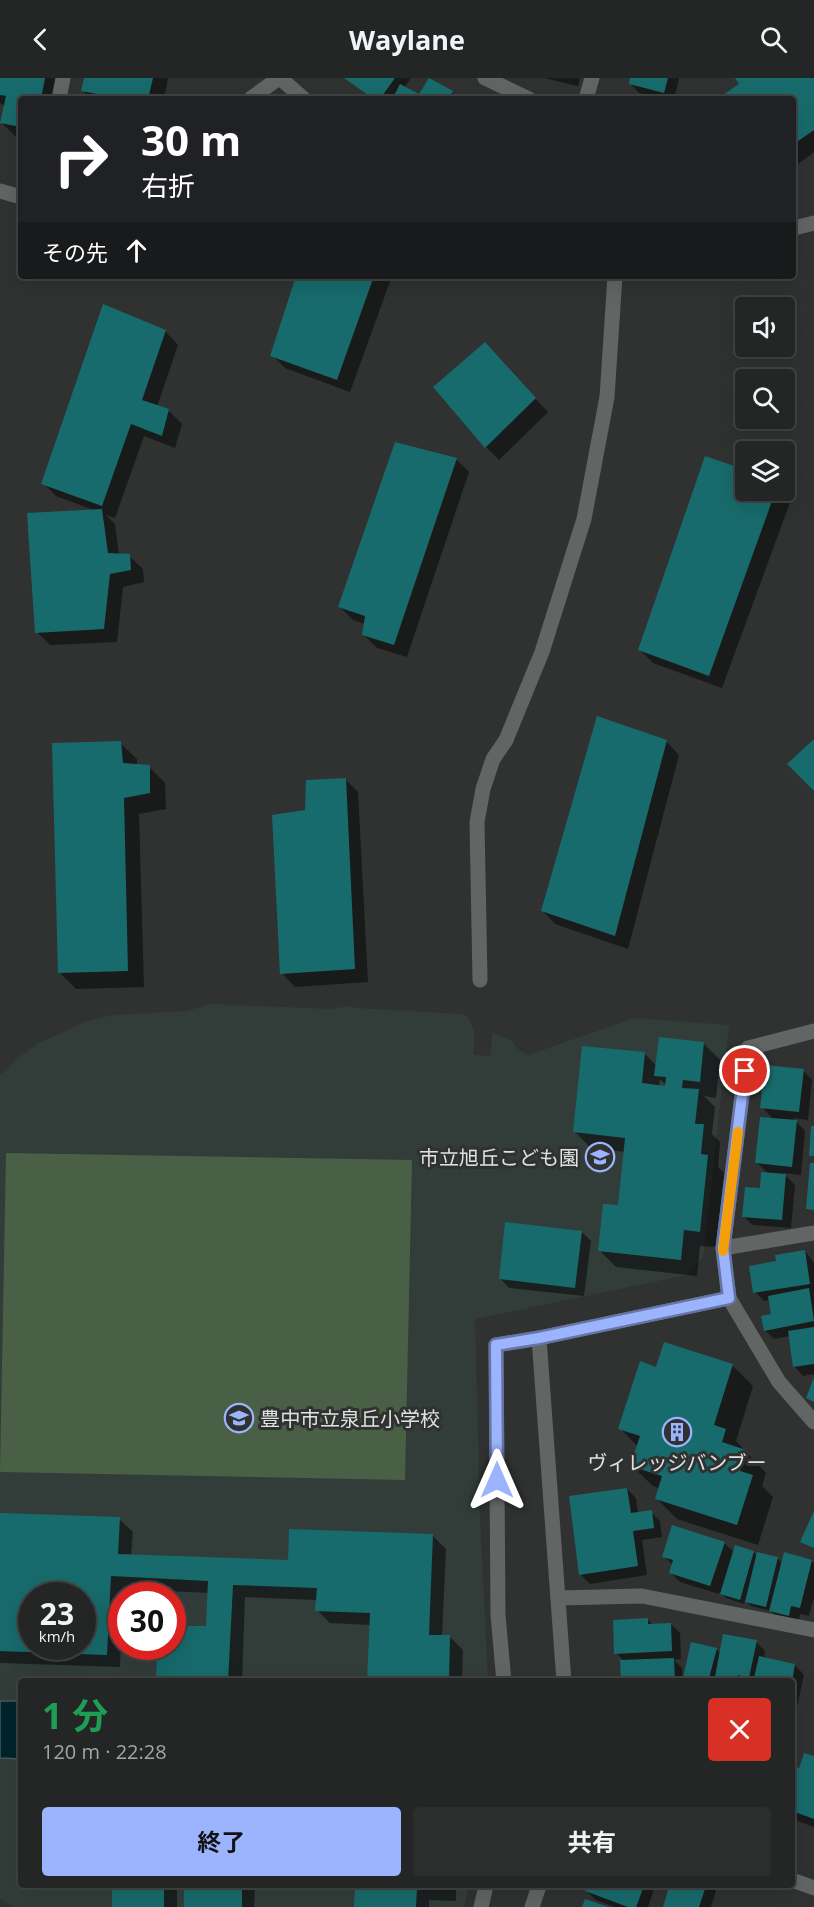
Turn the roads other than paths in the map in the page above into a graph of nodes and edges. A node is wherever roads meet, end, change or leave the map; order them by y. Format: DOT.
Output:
graph roads {
  1 [pos="63,78"];
  2 [pos="279,78"];
  3 [pos="485,78"];
  4 [pos="592,78"];
  5 [pos="60,96"];
  6 [pos="254,96"];
  7 [pos="300,96"];
  8 [pos="523,96"];
  9 [pos="587,96"];
  10 [pos="0,191"];
  11 [pos="18,196"];
  12 [pos="814,223"];
  13 [pos="796,228"];
  14 [pos="615,279"];
  15 [pos="480,980"];
  16 [pos="814,1031"];
  17 [pos="814,1233"];
  18 [pos="723,1248"];
  19 [pos="729,1298"];
  20 [pos="539,1338"];
  21 [pos="814,1422"];
  22 [pos="558,1598"];
  23 [pos="814,1630"];
  24 [pos="504,1678"];
  25 [pos="564,1678"];
  26 [pos="795,1882"];
  27 [pos="486,1888"];
  28 [pos="538,1888"];
  29 [pos="814,1888"];
  30 [pos="481,1907"];
  31 [pos="532,1907"];
  1 -- 5 [label="street"];
  2 -- 6 [label="street"];
  2 -- 7 [label="street"];
  3 -- 8 [label="street"];
  4 -- 9 [label="street"];
  10 -- 11 [label="street"];
  12 -- 13 [label="street"];
  14 -- 15 [label="street"];
  16 -- 18 [label="street"];
  17 -- 18 [label="street"];
  18 -- 19 [label="street"];
  19 -- 20 [label="street"];
  19 -- 21 [label="street"];
  20 -- 22 [label="street"];
  20 -- 24 [label="street"];
  22 -- 23 [label="street"];
  22 -- 25 [label="street"];
  26 -- 29 [label="street"];
  27 -- 30 [label="street"];
  28 -- 31 [label="street"];
}
